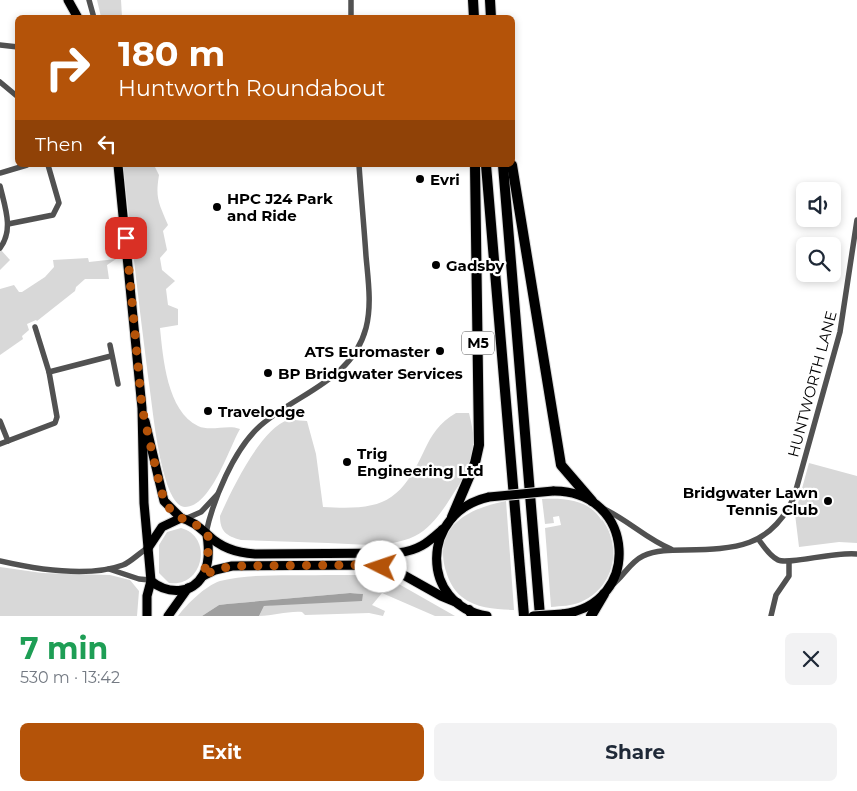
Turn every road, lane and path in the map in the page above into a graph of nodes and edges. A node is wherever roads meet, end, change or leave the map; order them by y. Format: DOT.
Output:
graph roads {
  1 [pos="68,0"];
  2 [pos="89,0"];
  3 [pos="351,0"];
  4 [pos="472,0"];
  5 [pos="490,0"];
  6 [pos="76,15"];
  7 [pos="93,15"];
  8 [pos="351,15"];
  9 [pos="474,15"];
  10 [pos="491,15"];
  11 [pos="0,45"];
  12 [pos="15,47"];
  13 [pos="0,82"];
  14 [pos="15,94"];
  15 [pos="21,167"];
  16 [pos="49,167"];
  17 [pos="118,167"];
  18 [pos="359,167"];
  19 [pos="475,167"];
  20 [pos="486,167"];
  21 [pos="503,167"];
  22 [pos="512,167"];
  23 [pos="0,174"];
  24 [pos="0,186"];
  25 [pos="857,220"];
  26 [pos="8,224"];
  27 [pos="0,248"];
  28 [pos="35,327"];
  29 [pos="110,345"];
  30 [pos="112,356"];
  31 [pos="49,372"];
  32 [pos="118,384"];
  33 [pos="142,408"];
  34 [pos="0,421"];
  35 [pos="8,441"];
  36 [pos="0,444"];
  37 [pos="219,492"];
  38 [pos="596,504"];
  39 [pos="452,517"];
  40 [pos="183,519"];
  41 [pos="443,529"];
  42 [pos="207,534"];
  43 [pos="759,540"];
  44 [pos="148,548"];
  45 [pos="673,550"];
  46 [pos="857,554"];
  47 [pos="0,561"];
  48 [pos="789,562"];
  49 [pos="107,569"];
  50 [pos="203,576"];
  51 [pos="151,580"];
  52 [pos="188,588"];
  53 [pos="607,590"];
  54 [pos="458,604"];
  55 [pos="471,613"];
  56 [pos="147,616"];
  57 [pos="168,616"];
  58 [pos="487,616"];
  59 [pos="524,616"];
  60 [pos="533,616"];
  61 [pos="540,616"];
  62 [pos="591,616"];
  63 [pos="771,616"];
  1 -- 6 [label="main road"];
  2 -- 7 [label="street"];
  3 -- 8 [label="street"];
  4 -- 9 [label="highway"];
  5 -- 10 [label="highway"];
  11 -- 12 [label="street"];
  13 -- 14 [label="street"];
  15 -- 23 [label="street"];
  16 -- 26 [label="street"];
  17 -- 33 [label="main road"];
  18 -- 37 [label="street"];
  19 -- 39 [label="highway, M5"];
  20 -- 59 [label="highway, M5"];
  21 -- 61 [label="highway, M5"];
  22 -- 38 [label="highway"];
  24 -- 26 [label="street"];
  25 -- 43 [label="street, HUNTWORTH LANE"];
  26 -- 27 [label="street"];
  28 -- 31 [label="street"];
  29 -- 30 [label="street"];
  30 -- 31 [label="street"];
  30 -- 32 [label="street"];
  31 -- 35 [label="street"];
  33 -- 40 [label="main road"];
  33 -- 44 [label="main road"];
  34 -- 35 [label="street"];
  35 -- 36 [label="street"];
  37 -- 40 [label="street"];
  37 -- 42 [label="street"];
  38 -- 39 [label="main road, bridge"];
  38 -- 45 [label="street, HUNTWORTH LANE"];
  38 -- 53 [label="main road"];
  39 -- 41 [label="main road"];
  40 -- 42 [label="main road"];
  40 -- 44 [label="main road"];
  41 -- 42 [label="main road"];
  41 -- 54 [label="main road"];
  42 -- 50 [label="main road"];
  43 -- 45 [label="street, HUNTWORTH LANE"];
  43 -- 48 [label="street"];
  44 -- 49 [label="street"];
  44 -- 51 [label="main road"];
  45 -- 53 [label="street, HUNTWORTH LANE"];
  46 -- 48 [label="street"];
  47 -- 49 [label="street"];
  48 -- 63 [label="street"];
  49 -- 51 [label="street"];
  50 -- 52 [label="main road"];
  50 -- 54 [label="main road"];
  51 -- 52 [label="main road"];
  51 -- 56 [label="main road"];
  52 -- 57 [label="main road"];
  53 -- 60 [label="main road, bridge"];
  53 -- 62 [label="highway"];
  54 -- 55 [label="main road"];
  55 -- 58 [label="main road"];
}
